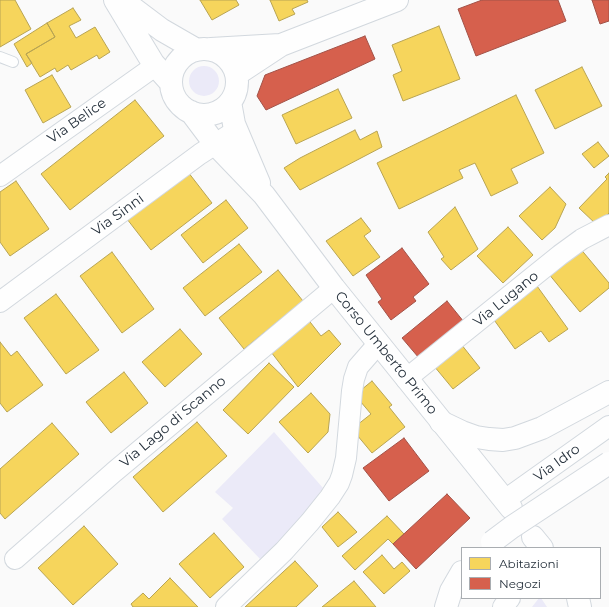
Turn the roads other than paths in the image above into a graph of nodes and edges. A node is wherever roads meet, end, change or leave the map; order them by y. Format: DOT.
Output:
graph roads {
  1 [pos="115,0"];
  2 [pos="122,0"];
  3 [pos="397,0"];
  4 [pos="281,45"];
  5 [pos="203,49"];
  6 [pos="0,57"];
  7 [pos="13,62"];
  8 [pos="155,66"];
  9 [pos="237,74"];
  10 [pos="171,83"];
  11 [pos="230,102"];
  12 [pos="191,112"];
  13 [pos="237,130"];
  14 [pos="215,144"];
  15 [pos="0,176"];
  16 [pos="264,196"];
  17 [pos="609,225"];
  18 [pos="334,288"];
  19 [pos="0,302"];
  20 [pos="378,344"];
  21 [pos="406,379"];
  22 [pos="609,392"];
  23 [pos="442,422"];
  24 [pos="609,426"];
  25 [pos="609,463"];
  26 [pos="508,504"];
  27 [pos="488,545"];
  28 [pos="15,559"];
  29 [pos="461,574"];
  30 [pos="509,599"];
  31 [pos="580,599"];
  32 [pos="226,607"];
  33 [pos="446,607"];
  34 [pos="503,607"];
  35 [pos="587,607"];
  1 -- 8 [label="main road"];
  2 -- 5 [label="main road"];
  3 -- 4 [label="main road"];
  4 -- 5 [label="main road"];
  4 -- 9 [label="main road"];
  5 -- 9 [label="main road"];
  5 -- 10 [label="main road"];
  6 -- 7 [label="lane"];
  8 -- 10 [label="main road"];
  8 -- 15 [label="street, Via Belice"];
  9 -- 11 [label="main road"];
  10 -- 12 [label="main road"];
  11 -- 12 [label="main road"];
  11 -- 13 [label="main road, Corso Umberto Primo"];
  12 -- 14 [label="main road, Corso Umberto Primo"];
  13 -- 14 [label="street, Via Sinni"];
  13 -- 16 [label="main road, Corso Umberto Primo"];
  14 -- 16 [label="main road, Corso Umberto Primo"];
  14 -- 19 [label="street, Via Sinni"];
  16 -- 18 [label="main road, Corso Umberto Primo"];
  17 -- 21 [label="street, Via Lugano"];
  18 -- 20 [label="main road, Corso Umberto Primo"];
  18 -- 28 [label="street, Via Lago di Scanno"];
  20 -- 21 [label="main road, Corso Umberto Primo"];
  20 -- 32 [label="street"];
  21 -- 23 [label="main road, Corso Umberto Primo"];
  22 -- 23 [label="main road"];
  23 -- 26 [label="main road, Corso Umberto Primo"];
  24 -- 26 [label="street, Via Idro"];
  25 -- 27 [label="main road, bridge"];
  29 -- 33 [label="main road"];
  30 -- 34 [label="street"];
  31 -- 35 [label="main road"];
}
